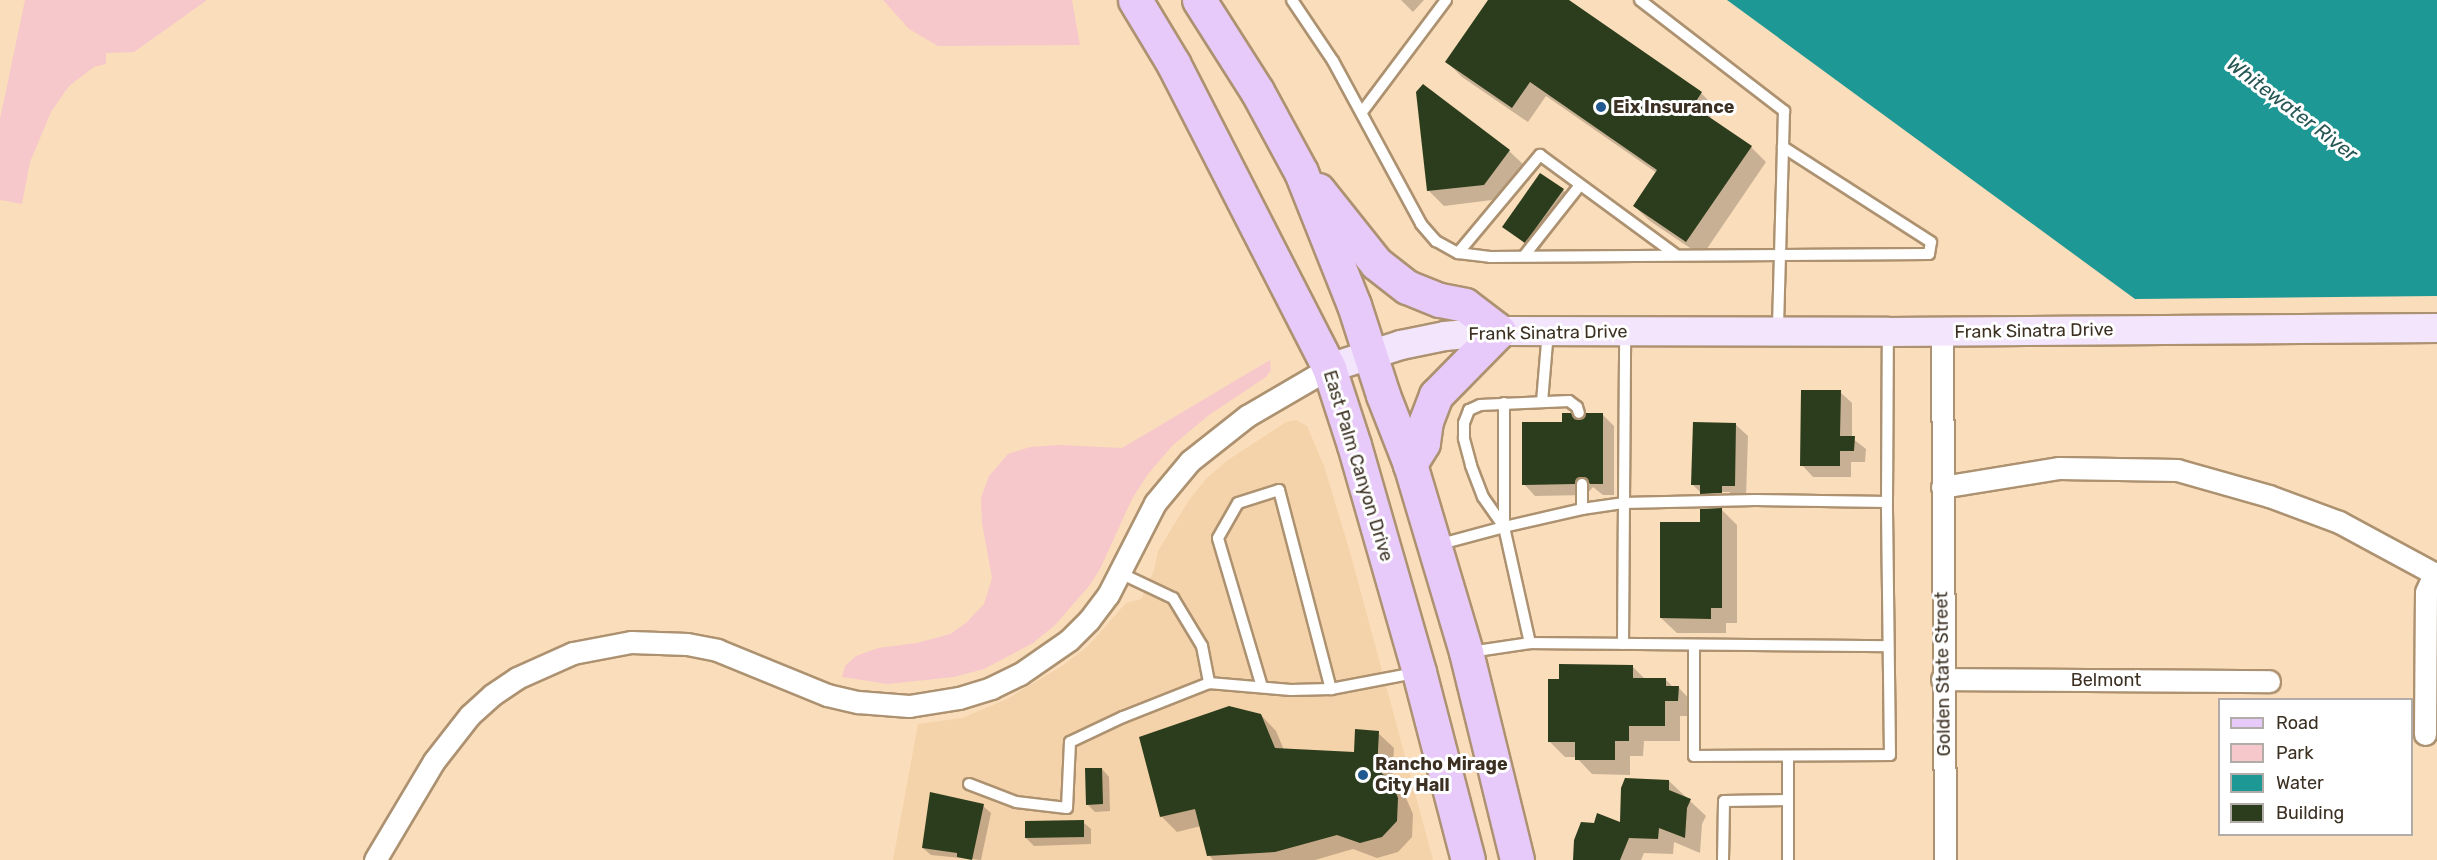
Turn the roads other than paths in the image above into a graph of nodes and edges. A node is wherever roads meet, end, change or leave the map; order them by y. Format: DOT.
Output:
graph roads {
  1 [pos="1136,0"];
  2 [pos="1199,0"];
  3 [pos="1292,0"];
  4 [pos="1446,0"];
  5 [pos="1641,0"];
  6 [pos="1362,112"];
  7 [pos="1783,147"];
  8 [pos="1301,172"];
  9 [pos="1580,185"];
  10 [pos="1458,253"];
  11 [pos="1779,254"];
  12 [pos="1676,255"];
  13 [pos="1524,256"];
  14 [pos="2437,328"];
  15 [pos="1499,331"];
  16 [pos="1548,331"];
  17 [pos="1625,331"];
  18 [pos="1778,332"];
  19 [pos="1888,332"];
  20 [pos="1942,332"];
  21 [pos="1371,353"];
  22 [pos="1329,368"];
  23 [pos="1542,402"];
  24 [pos="1504,403"];
  25 [pos="1579,413"];
  26 [pos="1410,464"];
  27 [pos="1582,484"];
  28 [pos="1942,488"];
  29 [pos="1887,502"];
  30 [pos="1623,503"];
  31 [pos="1582,509"];
  32 [pos="1504,527"];
  33 [pos="1434,546"];
  34 [pos="1120,573"];
  35 [pos="2436,574"];
  36 [pos="1530,643"];
  37 [pos="1623,644"];
  38 [pos="1694,645"];
  39 [pos="1888,646"];
  40 [pos="1467,652"];
  41 [pos="1419,672"];
  42 [pos="1942,679"];
  43 [pos="2269,681"];
  44 [pos="1209,683"];
  45 [pos="1262,687"];
  46 [pos="1331,689"];
  47 [pos="2425,734"];
  48 [pos="1788,756"];
  49 [pos="969,784"];
  50 [pos="1788,800"];
  51 [pos="375,860"];
  52 [pos="1468,860"];
  53 [pos="1517,860"];
  54 [pos="1723,860"];
  55 [pos="1788,860"];
  56 [pos="1946,860"];
  1 -- 22 [label="main road, East Palm Canyon Drive"];
  2 -- 8 [label="main road"];
  3 -- 6 [label="lane"];
  4 -- 6 [label="lane"];
  5 -- 7 [label="lane"];
  6 -- 10 [label="lane"];
  7 -- 11 [label="lane"];
  7 -- 11 [label="lane"];
  8 -- 15 [label="main road"];
  8 -- 21 [label="main road"];
  9 -- 10 [label="lane"];
  9 -- 12 [label="lane"];
  9 -- 13 [label="lane"];
  10 -- 13 [label="lane"];
  11 -- 12 [label="lane"];
  11 -- 18 [label="lane"];
  12 -- 13 [label="lane"];
  14 -- 20 [label="main road, Frank Sinatra Drive"];
  15 -- 16 [label="main road, Frank Sinatra Drive"];
  15 -- 21 [label="main road, Frank Sinatra Drive"];
  15 -- 26 [label="main road"];
  16 -- 17 [label="main road, Frank Sinatra Drive"];
  16 -- 23 [label="lane"];
  17 -- 18 [label="main road, Frank Sinatra Drive"];
  17 -- 30 [label="lane"];
  18 -- 19 [label="main road, Frank Sinatra Drive"];
  19 -- 20 [label="main road, Frank Sinatra Drive"];
  19 -- 29 [label="lane"];
  20 -- 28 [label="street, Golden State Street"];
  21 -- 22 [label="main road, Frank Sinatra Drive"];
  21 -- 26 [label="main road"];
  22 -- 34 [label="street, Frank Sinatra Drive"];
  22 -- 41 [label="main road, East Palm Canyon Drive"];
  23 -- 24 [label="lane"];
  23 -- 25 [label="lane"];
  24 -- 32 [label="lane"];
  24 -- 32 [label="lane"];
  26 -- 33 [label="main road"];
  27 -- 31 [label="lane"];
  28 -- 35 [label="street"];
  28 -- 42 [label="street, Golden State Street"];
  29 -- 30 [label="lane"];
  29 -- 39 [label="lane"];
  30 -- 31 [label="lane"];
  30 -- 37 [label="lane"];
  31 -- 32 [label="lane"];
  32 -- 33 [label="lane"];
  32 -- 36 [label="lane"];
  33 -- 40 [label="main road"];
  34 -- 44 [label="lane"];
  34 -- 51 [label="street, Frank Sinatra Drive"];
  35 -- 47 [label="street"];
  36 -- 37 [label="lane"];
  36 -- 40 [label="lane"];
  37 -- 38 [label="lane"];
  38 -- 39 [label="lane"];
  38 -- 48 [label="lane"];
  39 -- 48 [label="lane"];
  40 -- 53 [label="main road"];
  41 -- 46 [label="lane"];
  41 -- 52 [label="main road, East Palm Canyon Drive"];
  42 -- 43 [label="street, Belmont"];
  42 -- 56 [label="street, Golden State Street"];
  44 -- 45 [label="lane"];
  44 -- 49 [label="lane"];
  45 -- 46 [label="lane"];
  45 -- 46 [label="lane"];
  48 -- 50 [label="lane"];
  50 -- 54 [label="lane"];
  50 -- 55 [label="lane"];
}
